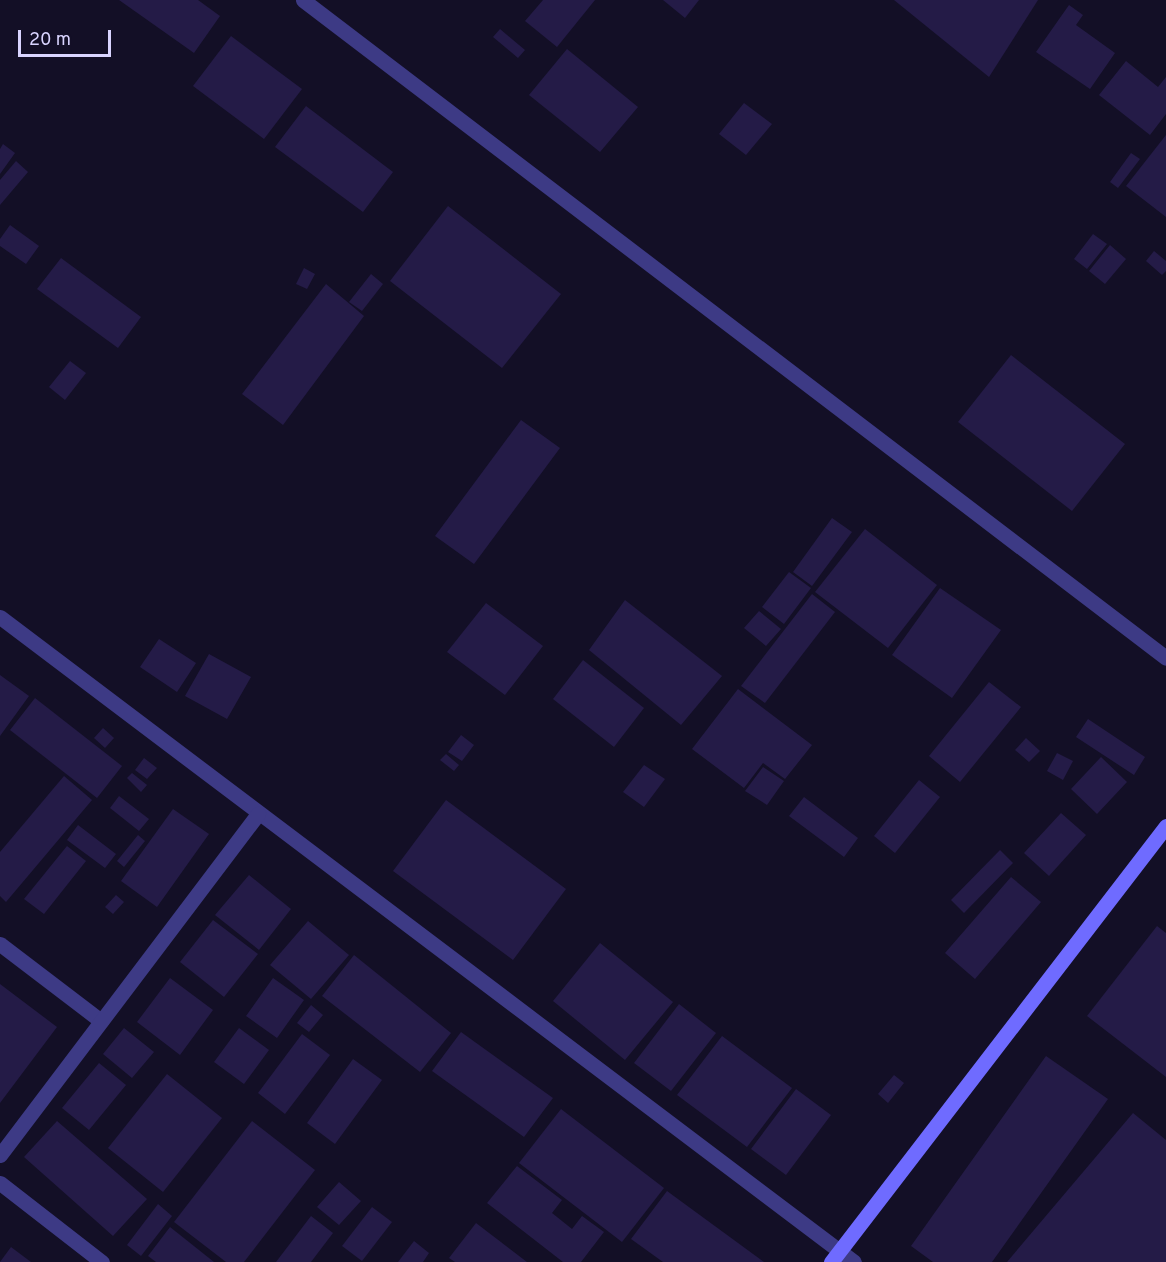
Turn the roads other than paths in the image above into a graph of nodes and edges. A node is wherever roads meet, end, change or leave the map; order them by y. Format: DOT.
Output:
graph roads {
  1 [pos="303,0"];
  2 [pos="0,617"];
  3 [pos="1166,657"];
  4 [pos="258,814"];
  5 [pos="1166,825"];
  6 [pos="0,944"];
  7 [pos="101,1021"];
  8 [pos="0,1155"];
  9 [pos="0,1183"];
  10 [pos="835,1256"];
  11 [pos="102,1262"];
  12 [pos="854,1262"];
  1 -- 3 [label="street"];
  2 -- 4 [label="street"];
  4 -- 7 [label="street"];
  4 -- 10 [label="street"];
  5 -- 10 [label="main road"];
  6 -- 7 [label="street"];
  7 -- 8 [label="street"];
  9 -- 11 [label="street"];
  10 -- 12 [label="street"];
}
